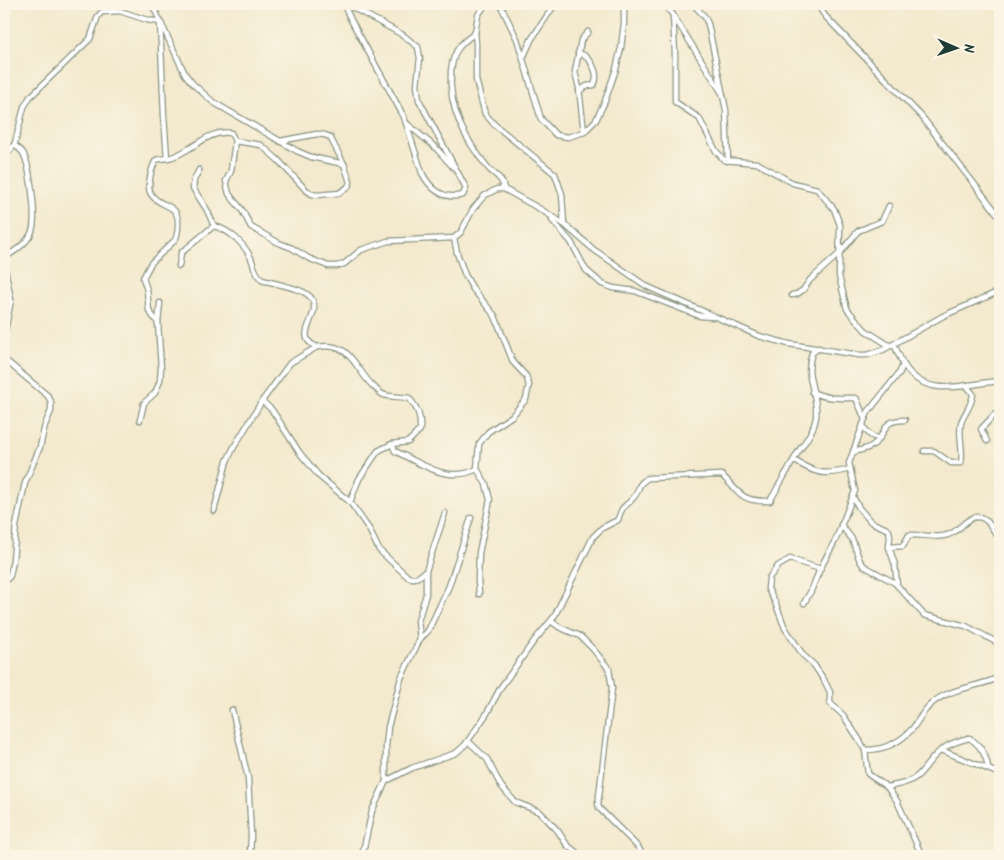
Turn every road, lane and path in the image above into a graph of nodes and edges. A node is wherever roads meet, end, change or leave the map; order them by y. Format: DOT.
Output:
graph roads {
  1 [pos="152,4"];
  2 [pos="342,4"];
  3 [pos="486,4"];
  4 [pos="500,4"];
  5 [pos="555,4"];
  6 [pos="624,4"];
  7 [pos="664,4"];
  8 [pos="693,4"];
  9 [pos="817,4"];
  10 [pos="995,4"];
  11 [pos="1000,8"];
  12 [pos="673,14"];
  13 [pos="160,22"];
  14 [pos="588,32"];
  15 [pos="474,33"];
  16 [pos="578,54"];
  17 [pos="523,58"];
  18 [pos="579,91"];
  19 [pos="723,96"];
  20 [pos="406,123"];
  21 [pos="584,132"];
  22 [pos="236,141"];
  23 [pos="280,141"];
  24 [pos="14,145"];
  25 [pos="4,155"];
  26 [pos="167,158"];
  27 [pos="728,161"];
  28 [pos="344,164"];
  29 [pos="199,170"];
  30 [pos="459,174"];
  31 [pos="504,190"];
  32 [pos="889,206"];
  33 [pos="548,215"];
  34 [pos="1000,218"];
  35 [pos="564,224"];
  36 [pos="214,226"];
  37 [pos="454,238"];
  38 [pos="839,254"];
  39 [pos="4,258"];
  40 [pos="4,264"];
  41 [pos="179,266"];
  42 [pos="1000,291"];
  43 [pos="792,295"];
  44 [pos="160,303"];
  45 [pos="718,318"];
  46 [pos="158,323"];
  47 [pos="892,345"];
  48 [pos="317,347"];
  49 [pos="819,348"];
  50 [pos="4,350"];
  51 [pos="4,359"];
  52 [pos="903,364"];
  53 [pos="1000,381"];
  54 [pos="967,386"];
  55 [pos="812,392"];
  56 [pos="262,401"];
  57 [pos="1000,409"];
  58 [pos="865,419"];
  59 [pos="140,420"];
  60 [pos="904,420"];
  61 [pos="864,427"];
  62 [pos="879,438"];
  63 [pos="987,441"];
  64 [pos="392,444"];
  65 [pos="924,450"];
  66 [pos="854,452"];
  67 [pos="794,460"];
  68 [pos="477,469"];
  69 [pos="850,469"];
  70 [pos="853,498"];
  71 [pos="350,502"];
  72 [pos="214,511"];
  73 [pos="445,514"];
  74 [pos="471,518"];
  75 [pos="841,526"];
  76 [pos="1000,538"];
  77 [pos="889,547"];
  78 [pos="820,569"];
  79 [pos="426,571"];
  80 [pos="4,582"];
  81 [pos="897,585"];
  82 [pos="480,594"];
  83 [pos="804,603"];
  84 [pos="551,621"];
  85 [pos="420,639"];
  86 [pos="1000,644"];
  87 [pos="1000,677"];
  88 [pos="232,710"];
  89 [pos="468,741"];
  90 [pos="865,750"];
  91 [pos="941,750"];
  92 [pos="988,769"];
  93 [pos="1000,774"];
  94 [pos="386,782"];
  95 [pos="887,787"];
  96 [pos="250,856"];
  97 [pos="362,856"];
  98 [pos="581,856"];
  99 [pos="642,856"];
  100 [pos="922,856"];
  1 -- 13 [label="street"];
  2 -- 20 [label="street"];
  2 -- 30 [label="street"];
  3 -- 15 [label="street"];
  4 -- 17 [label="street"];
  5 -- 17 [label="street"];
  6 -- 21 [label="street"];
  7 -- 12 [label="street"];
  8 -- 19 [label="street"];
  9 -- 34 [label="street"];
  10 -- 11 [label="street"];
  12 -- 19 [label="street"];
  12 -- 27 [label="street"];
  13 -- 23 [label="street"];
  13 -- 24 [label="street"];
  13 -- 26 [label="street"];
  14 -- 16 [label="street"];
  15 -- 31 [label="street"];
  15 -- 35 [label="street"];
  16 -- 18 [label="street"];
  16 -- 18 [label="street"];
  17 -- 21 [label="street"];
  18 -- 21 [label="street"];
  19 -- 27 [label="street"];
  20 -- 30 [label="street"];
  20 -- 30 [label="street"];
  22 -- 26 [label="street"];
  22 -- 28 [label="street"];
  22 -- 37 [label="street"];
  23 -- 28 [label="street"];
  23 -- 28 [label="street"];
  24 -- 25 [label="street"];
  24 -- 39 [label="street"];
  26 -- 46 [label="street"];
  27 -- 38 [label="street"];
  29 -- 36 [label="street"];
  31 -- 33 [label="street"];
  31 -- 37 [label="street"];
  32 -- 38 [label="street"];
  33 -- 35 [label="street"];
  33 -- 45 [label="street"];
  35 -- 45 [label="street"];
  36 -- 41 [label="street"];
  36 -- 48 [label="street"];
  37 -- 68 [label="street"];
  38 -- 43 [label="street"];
  38 -- 47 [label="street"];
  40 -- 50 [label="street"];
  42 -- 47 [label="street"];
  44 -- 46 [label="street"];
  45 -- 49 [label="street"];
  46 -- 59 [label="street"];
  47 -- 49 [label="street"];
  47 -- 52 [label="street"];
  48 -- 56 [label="street"];
  48 -- 64 [label="street"];
  49 -- 55 [label="street"];
  51 -- 80 [label="street"];
  52 -- 54 [label="street"];
  52 -- 58 [label="street"];
  53 -- 54 [label="street"];
  54 -- 65 [label="street"];
  55 -- 58 [label="street"];
  55 -- 67 [label="street"];
  56 -- 71 [label="street"];
  56 -- 72 [label="street"];
  57 -- 63 [label="street"];
  58 -- 61 [label="street"];
  60 -- 62 [label="street"];
  61 -- 62 [label="street"];
  61 -- 66 [label="street"];
  62 -- 66 [label="street"];
  64 -- 68 [label="street"];
  64 -- 71 [label="street"];
  66 -- 69 [label="street"];
  67 -- 69 [label="street"];
  67 -- 84 [label="street"];
  68 -- 82 [label="street"];
  69 -- 70 [label="street"];
  70 -- 75 [label="street"];
  70 -- 77 [label="street"];
  71 -- 79 [label="street"];
  73 -- 79 [label="street"];
  74 -- 85 [label="street"];
  75 -- 78 [label="street"];
  75 -- 81 [label="street"];
  76 -- 77 [label="street"];
  77 -- 81 [label="street"];
  78 -- 83 [label="street"];
  78 -- 90 [label="street"];
  79 -- 85 [label="street"];
  81 -- 86 [label="street"];
  84 -- 89 [label="street"];
  84 -- 99 [label="street"];
  85 -- 94 [label="street"];
  87 -- 90 [label="street"];
  88 -- 96 [label="street"];
  89 -- 94 [label="street"];
  89 -- 98 [label="street"];
  90 -- 95 [label="street"];
  91 -- 92 [label="street"];
  91 -- 92 [label="street"];
  91 -- 95 [label="street"];
  92 -- 93 [label="street"];
  94 -- 97 [label="street"];
  95 -- 100 [label="street"];
}
